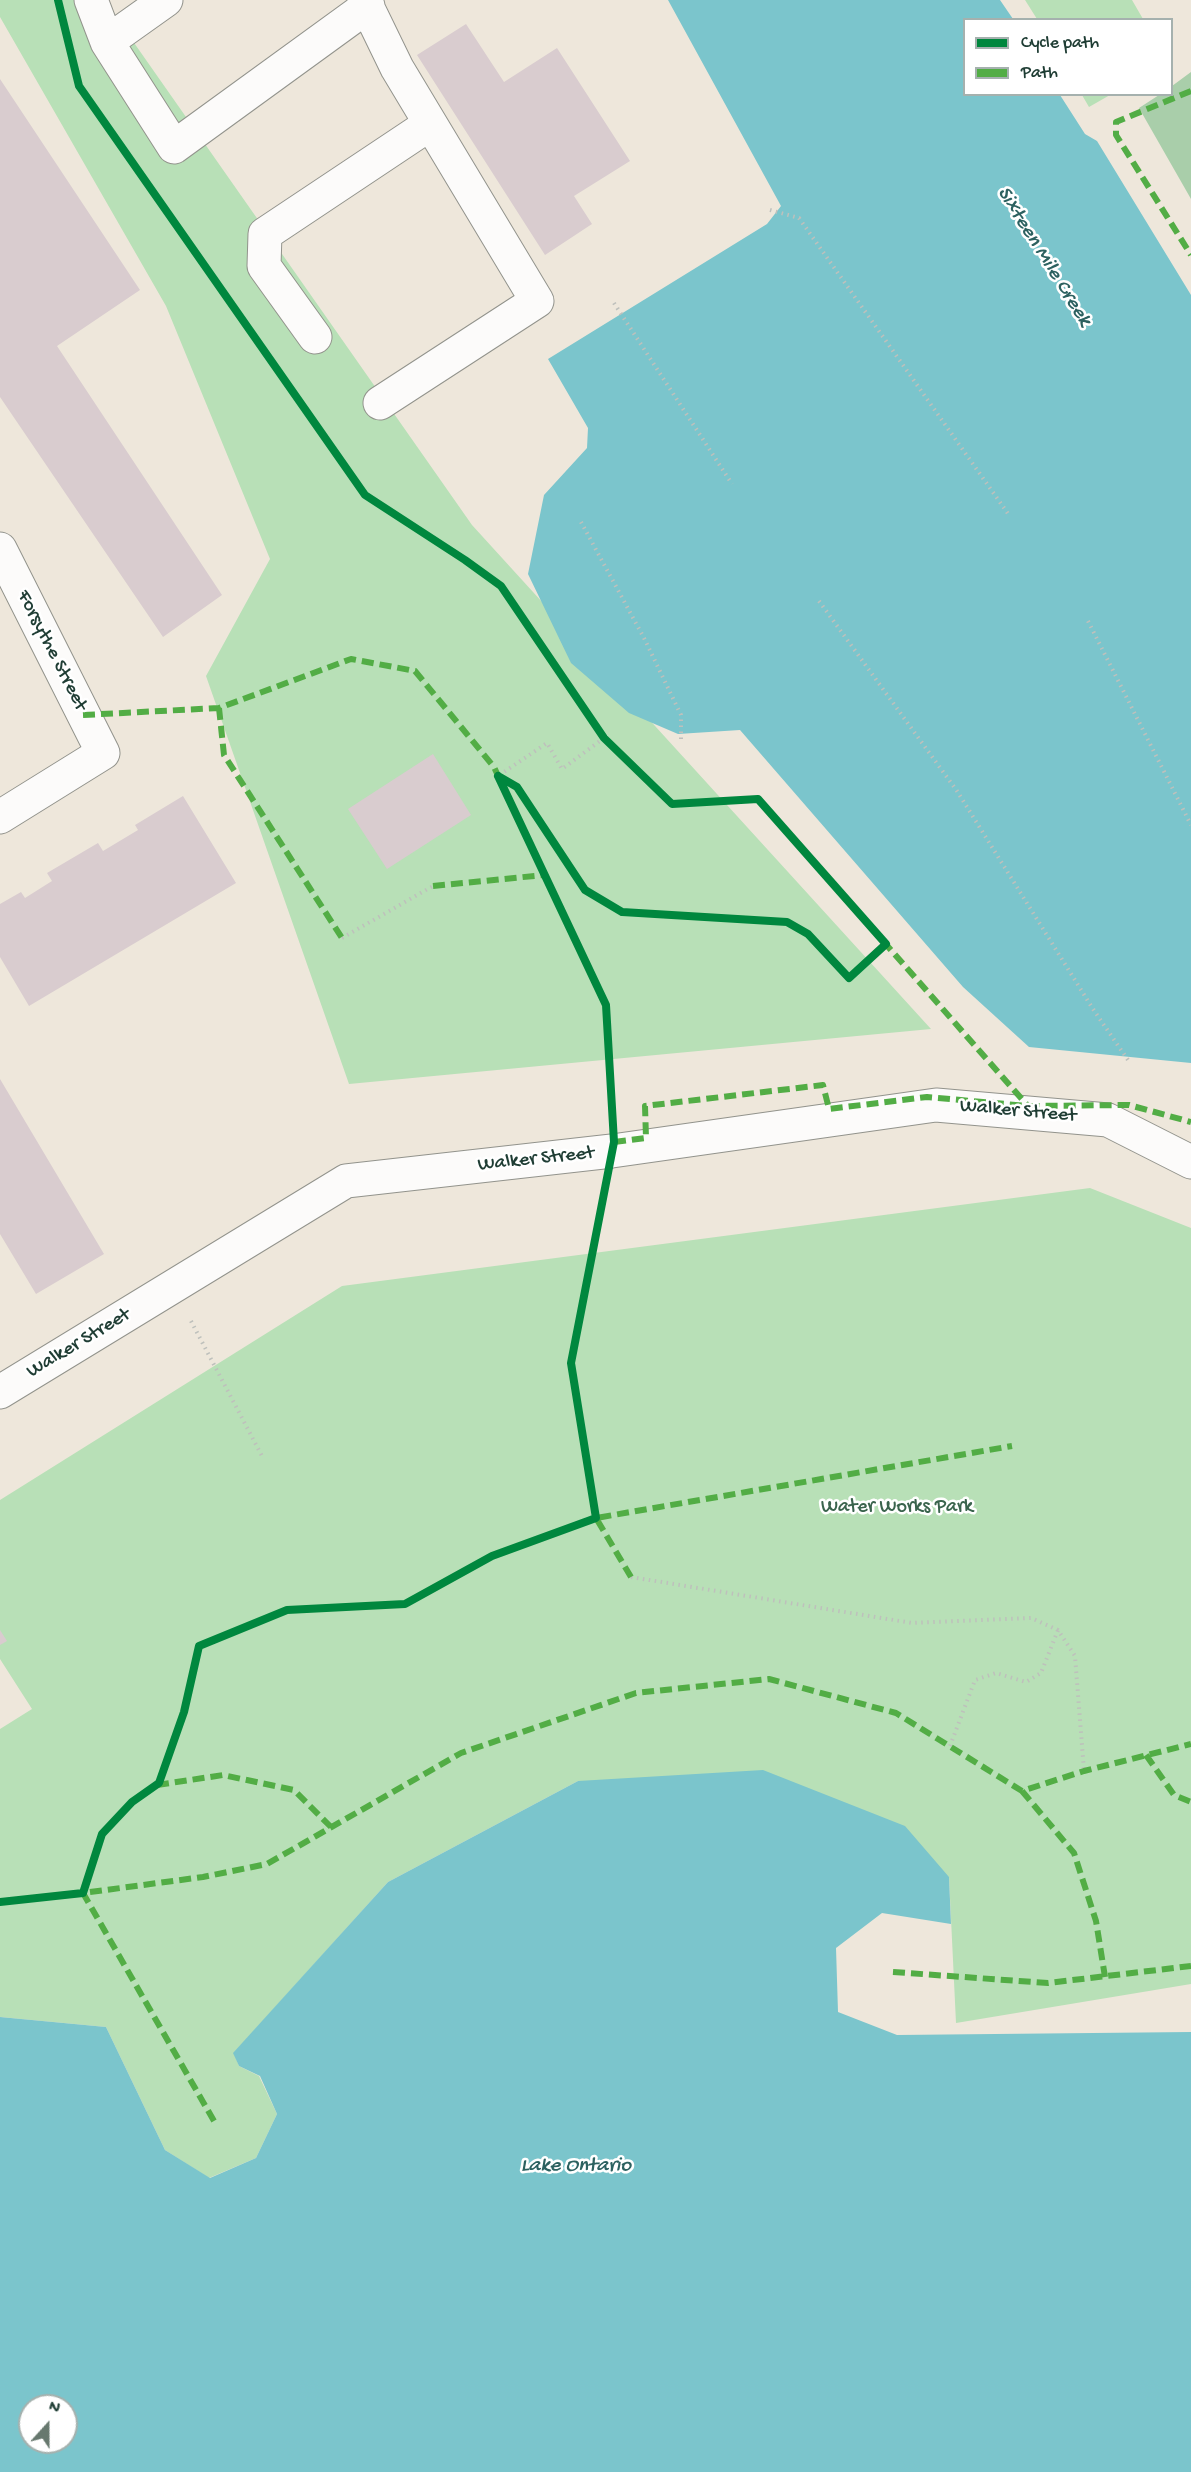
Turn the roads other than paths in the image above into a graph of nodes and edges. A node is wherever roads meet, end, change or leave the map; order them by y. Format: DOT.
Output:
graph roads {
  1 [pos="91,0"];
  2 [pos="166,0"];
  3 [pos="366,3"];
  4 [pos="107,42"];
  5 [pos="430,124"];
  6 [pos="315,337"];
  7 [pos="380,404"];
  8 [pos="0,549"];
  9 [pos="0,817"];
  10 [pos="1191,1162"];
  11 [pos="4,1381"];
  1 -- 4 [label="street"];
  2 -- 4 [label="street"];
  3 -- 4 [label="street"];
  3 -- 5 [label="street"];
  5 -- 6 [label="street"];
  5 -- 7 [label="street"];
  8 -- 9 [label="street, Forsythe Street"];
  10 -- 11 [label="street, Walker Street"];
}
